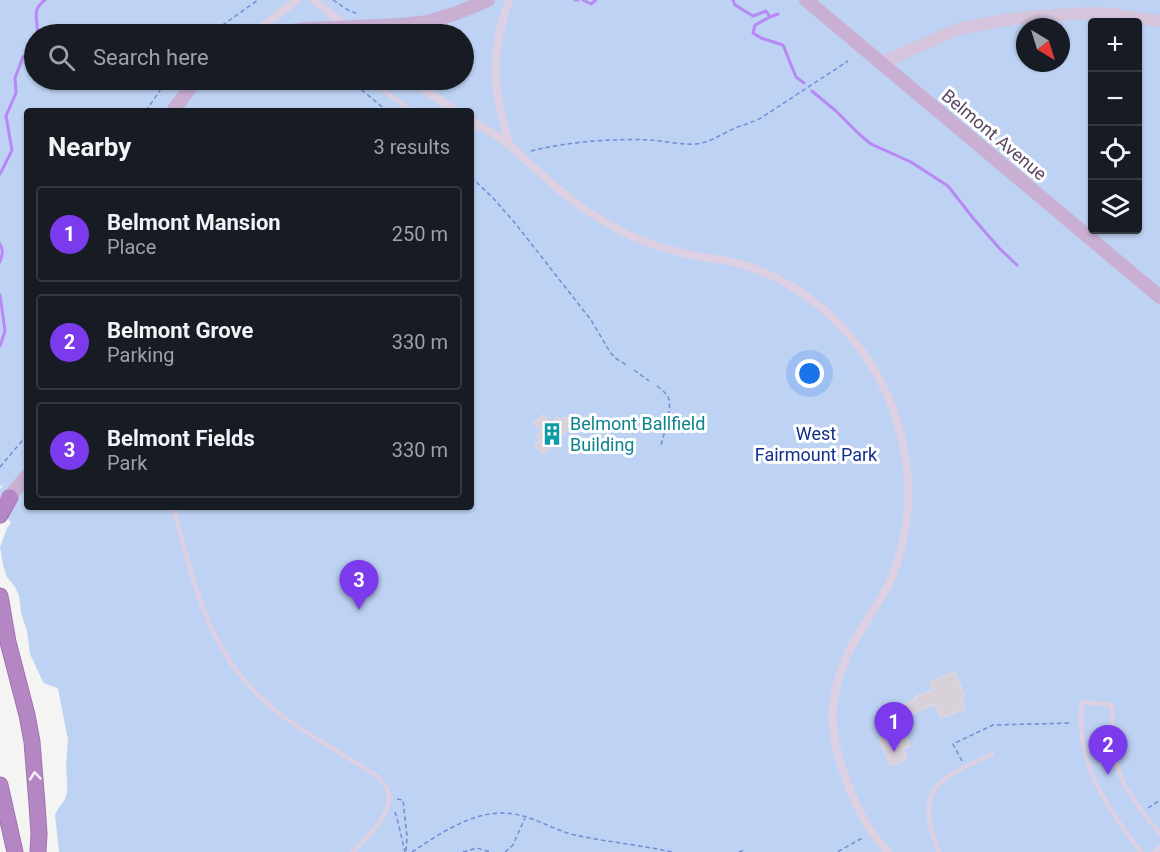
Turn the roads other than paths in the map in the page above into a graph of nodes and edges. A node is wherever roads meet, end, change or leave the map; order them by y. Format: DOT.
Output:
graph roads {
  1 [pos="297,0"];
  2 [pos="314,0"];
  3 [pos="488,0"];
  4 [pos="509,0"];
  5 [pos="806,0"];
  6 [pos="1160,21"];
  7 [pos="265,24"];
  8 [pos="343,24"];
  9 [pos="409,24"];
  10 [pos="881,63"];
  11 [pos="189,90"];
  12 [pos="383,90"];
  13 [pos="425,90"];
  14 [pos="175,108"];
  15 [pos="407,108"];
  16 [pos="452,108"];
  17 [pos="474,122"];
  18 [pos="508,144"];
  19 [pos="1160,297"];
  20 [pos="11,492"];
  21 [pos="174,510"];
  22 [pos="0,514"];
  23 [pos="0,596"];
  24 [pos="0,617"];
  25 [pos="7,635"];
  26 [pos="992,754"];
  27 [pos="0,785"];
  28 [pos="1160,834"];
  29 [pos="1160,847"];
  30 [pos="15,852"];
  31 [pos="38,852"];
  32 [pos="353,852"];
  33 [pos="888,852"];
  34 [pos="939,852"];
  35 [pos="1141,852"];
  36 [pos="1154,852"];
  1 -- 7 [label="street"];
  2 -- 8 [label="street"];
  3 -- 9 [label="main road"];
  4 -- 18 [label="street"];
  5 -- 10 [label="main road, Belmont Avenue"];
  6 -- 10 [label="street"];
  10 -- 19 [label="main road, Belmont Avenue"];
  11 -- 14 [label="main road"];
  12 -- 15 [label="lane"];
  13 -- 16 [label="street"];
  17 -- 18 [label="street"];
  18 -- 33 [label="street"];
  20 -- 22 [label="highway"];
  21 -- 32 [label="lane"];
  23 -- 25 [label="highway"];
  24 -- 25 [label="highway"];
  31 -- 25 [label="highway, one-way"];
  26 -- 34 [label="lane"];
  27 -- 30 [label="highway"];
  28 -- 35 [label="lane"];
  29 -- 36 [label="lane"];
}
